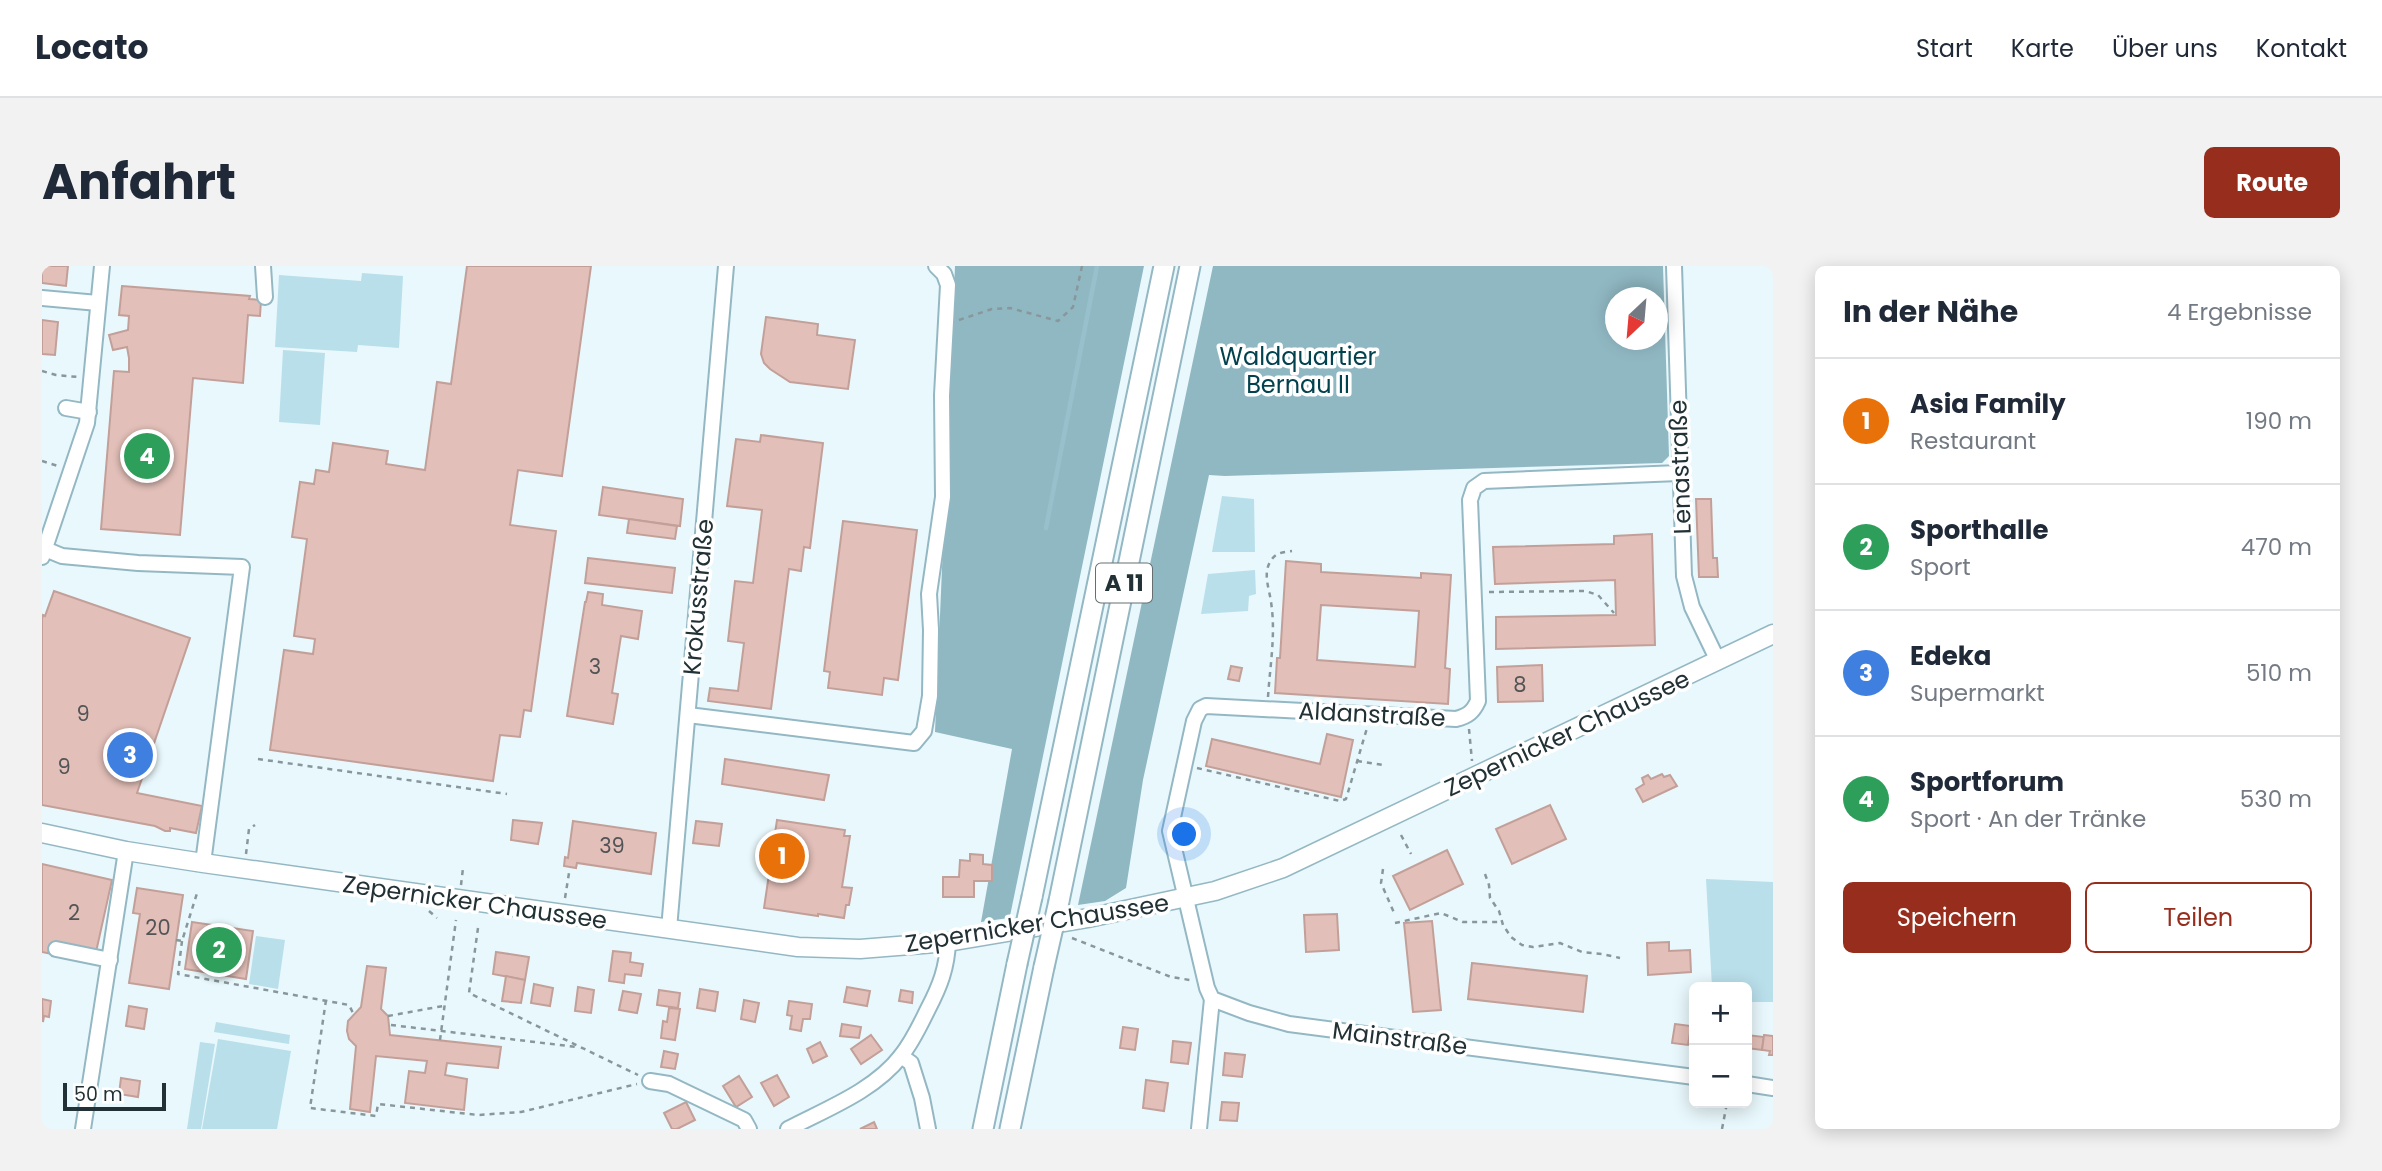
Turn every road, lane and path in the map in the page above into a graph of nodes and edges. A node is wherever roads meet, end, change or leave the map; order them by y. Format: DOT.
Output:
graph roads {
  1 [pos="102,266"];
  2 [pos="263,266"];
  3 [pos="726,266"];
  4 [pos="936,266"];
  5 [pos="1082,266"];
  6 [pos="1164,266"];
  7 [pos="1190,266"];
  8 [pos="1674,266"];
  9 [pos="265,297"];
  10 [pos="42,298"];
  11 [pos="98,303"];
  12 [pos="946,319"];
  13 [pos="42,371"];
  14 [pos="92,378"];
  15 [pos="66,408"];
  16 [pos="89,412"];
  17 [pos="1679,473"];
  18 [pos="1292,551"];
  19 [pos="44,554"];
  20 [pos="1482,592"];
  21 [pos="1614,613"];
  22 [pos="1773,634"];
  23 [pos="1718,661"];
  24 [pos="1268,700"];
  25 [pos="688,715"];
  26 [pos="1370,715"];
  27 [pos="1469,729"];
  28 [pos="258,760"];
  29 [pos="1357,761"];
  30 [pos="1472,761"];
  31 [pos="1383,765"];
  32 [pos="1191,766"];
  33 [pos="507,794"];
  34 [pos="255,825"];
  35 [pos="42,833"];
  36 [pos="1401,835"];
  37 [pos="126,850"];
  38 [pos="246,854"];
  39 [pos="1411,855"];
  40 [pos="203,863"];
  41 [pos="463,868"];
  42 [pos="1383,869"];
  43 [pos="569,873"];
  44 [pos="1485,874"];
  45 [pos="461,885"];
  46 [pos="198,890"];
  47 [pos="1186,899"];
  48 [pos="564,901"];
  49 [pos="1395,915"];
  50 [pos="456,920"];
  51 [pos="1502,922"];
  52 [pos="1395,923"];
  53 [pos="478,928"];
  54 [pos="669,929"];
  55 [pos="1069,937"];
  56 [pos="176,940"];
  57 [pos="183,941"];
  58 [pos="948,942"];
  59 [pos="56,949"];
  60 [pos="1620,958"];
  61 [pos="110,960"];
  62 [pos="1206,982"];
  63 [pos="1212,999"];
  64 [pos="326,1000"];
  65 [pos="443,1006"];
  66 [pos="354,1013"];
  67 [pos="388,1016"];
  68 [pos="391,1025"];
  69 [pos="441,1031"];
  70 [pos="440,1040"];
  71 [pos="580,1047"];
  72 [pos="901,1056"];
  73 [pos="1689,1076"];
  74 [pos="650,1081"];
  75 [pos="1752,1085"];
  76 [pos="1773,1088"];
  77 [pos="1726,1108"];
  78 [pos="83,1129"];
  79 [pos="750,1129"];
  80 [pos="788,1129"];
  81 [pos="928,1129"];
  82 [pos="983,1129"];
  83 [pos="1010,1129"];
  84 [pos="1199,1129"];
  85 [pos="1722,1129"];
  1 -- 11 [label="street"];
  2 -- 9 [label="street"];
  3 -- 25 [label="street, Krokusstraße"];
  4 -- 12 [label="street"];
  5 -- 12 [label="path"];
  6 -- 82 [label="highway, A 11, bridge"];
  7 -- 83 [label="highway, A 11, bridge"];
  8 -- 17 [label="street, Lenastraße"];
  10 -- 11 [label="street"];
  11 -- 14 [label="street"];
  12 -- 25 [label="street"];
  13 -- 14 [label="path"];
  14 -- 16 [label="street"];
  15 -- 16 [label="street"];
  16 -- 19 [label="street"];
  17 -- 23 [label="street, Lenastraße"];
  17 -- 26 [label="street, Aldanstraße"];
  18 -- 24 [label="path"];
  19 -- 40 [label="street"];
  20 -- 21 [label="path"];
  22 -- 23 [label="main road, Zepernicker Chaussee"];
  23 -- 47 [label="main road, Zepernicker Chaussee"];
  25 -- 54 [label="street, Krokusstraße"];
  26 -- 29 [label="path"];
  26 -- 47 [label="street, Aldanstraße"];
  27 -- 30 [label="path"];
  28 -- 33 [label="path"];
  29 -- 31 [label="path"];
  29 -- 32 [label="path"];
  34 -- 38 [label="path"];
  35 -- 37 [label="main road, Zepernicker Chaussee"];
  36 -- 39 [label="path"];
  37 -- 40 [label="main road, Zepernicker Chaussee"];
  37 -- 61 [label="street"];
  40 -- 54 [label="main road, Zepernicker Chaussee"];
  41 -- 45 [label="path"];
  42 -- 49 [label="path"];
  43 -- 48 [label="path"];
  44 -- 51 [label="path"];
  46 -- 57 [label="path"];
  47 -- 58 [label="main road, Zepernicker Chaussee"];
  47 -- 62 [label="street"];
  50 -- 65 [label="path"];
  51 -- 52 [label="path"];
  51 -- 60 [label="path"];
  53 -- 71 [label="path"];
  54 -- 58 [label="main road, Zepernicker Chaussee"];
  55 -- 62 [label="path"];
  56 -- 57 [label="path"];
  57 -- 64 [label="path"];
  58 -- 72 [label="street"];
  59 -- 61 [label="street"];
  61 -- 78 [label="street"];
  62 -- 63 [label="street"];
  63 -- 73 [label="street, Mainstraße"];
  63 -- 84 [label="street"];
  64 -- 66 [label="path"];
  64 -- 74 [label="path"];
  65 -- 67 [label="path"];
  65 -- 69 [label="path"];
  68 -- 69 [label="path"];
  69 -- 70 [label="path"];
  69 -- 71 [label="path"];
  71 -- 74 [label="path"];
  72 -- 80 [label="street"];
  72 -- 81 [label="street"];
  74 -- 79 [label="street"];
  75 -- 76 [label="street"];
  77 -- 85 [label="path"];
}
